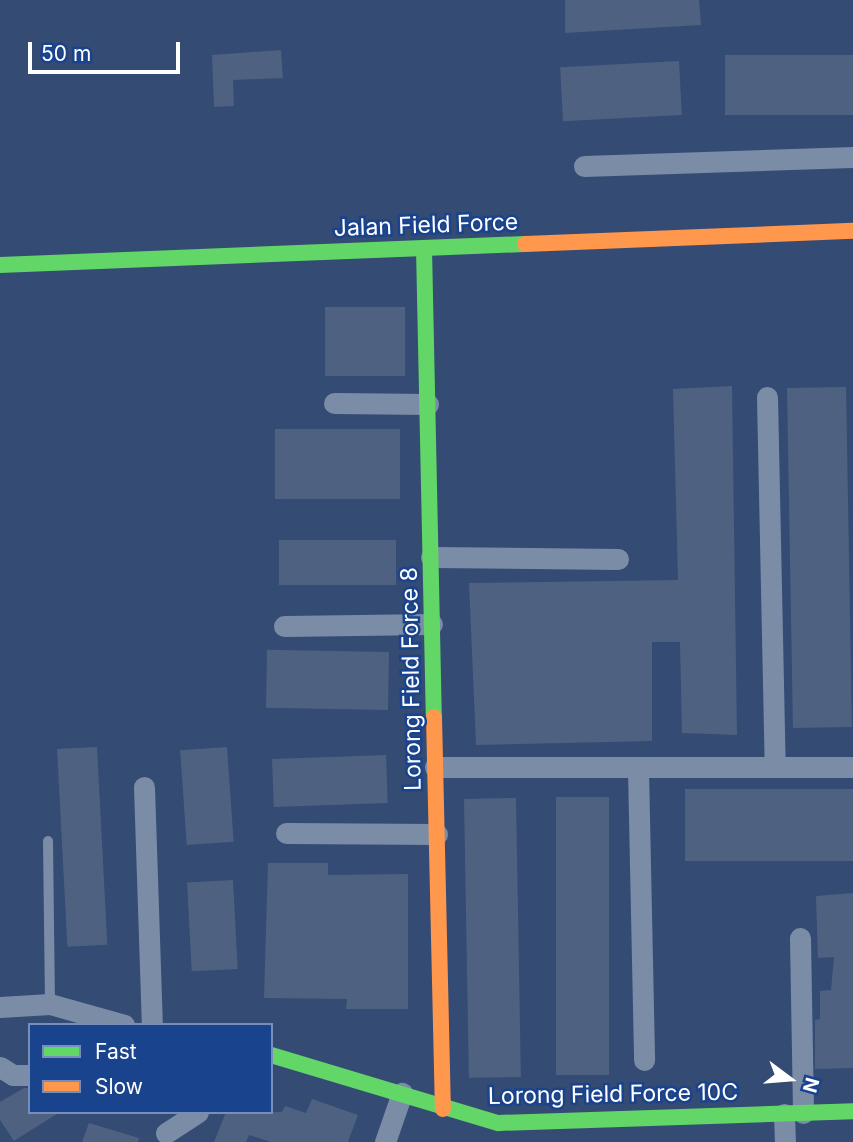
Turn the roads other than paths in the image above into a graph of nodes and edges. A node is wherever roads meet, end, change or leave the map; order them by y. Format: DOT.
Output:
graph roads {
  1 [pos="853,157"];
  2 [pos="584,166"];
  3 [pos="853,231"];
  4 [pos="424,248"];
  5 [pos="0,265"];
  6 [pos="767,397"];
  7 [pos="334,403"];
  8 [pos="428,404"];
  9 [pos="431,557"];
  10 [pos="618,559"];
  11 [pos="432,624"];
  12 [pos="284,626"];
  13 [pos="435,766"];
  14 [pos="775,767"];
  15 [pos="853,767"];
  16 [pos="638,769"];
  17 [pos="144,787"];
  18 [pos="286,833"];
  19 [pos="437,834"];
  20 [pos="48,841"];
  21 [pos="800,938"];
  22 [pos="50,1004"];
  23 [pos="0,1007"];
  24 [pos="80,1020"];
  25 [pos="106,1023"];
  26 [pos="152,1023"];
  27 [pos="273,1055"];
  28 [pos="644,1060"];
  29 [pos="0,1068"];
  30 [pos="28,1075"];
  31 [pos="402,1093"];
  32 [pos="443,1109"];
  33 [pos="853,1111"];
  34 [pos="793,1113"];
  35 [pos="195,1114"];
  36 [pos="571,1132"];
  37 [pos="166,1133"];
  38 [pos="385,1142"];
  39 [pos="785,1142"];
  1 -- 2 [label="street"];
  3 -- 4 [label="street, Jalan Field Force"];
  4 -- 5 [label="street, Jalan Field Force"];
  4 -- 8 [label="street, Lorong Field Force 8"];
  6 -- 14 [label="street"];
  7 -- 8 [label="street"];
  8 -- 9 [label="street, Lorong Field Force 8"];
  9 -- 10 [label="street"];
  9 -- 11 [label="street, Lorong Field Force 8"];
  11 -- 12 [label="street"];
  11 -- 13 [label="street, Lorong Field Force 8"];
  13 -- 16 [label="street"];
  13 -- 19 [label="street, Lorong Field Force 8"];
  14 -- 15 [label="street"];
  14 -- 16 [label="street"];
  16 -- 28 [label="street"];
  17 -- 26 [label="street"];
  18 -- 19 [label="street"];
  19 -- 32 [label="street, Lorong Field Force 8"];
  20 -- 22 [label="lane"];
  21 -- 34 [label="street"];
  22 -- 23 [label="street"];
  22 -- 24 [label="street"];
  24 -- 25 [label="street"];
  27 -- 31 [label="street, Lorong Field Force 10C"];
  29 -- 30 [label="street"];
  31 -- 32 [label="street, Lorong Field Force 10C"];
  31 -- 38 [label="street"];
  32 -- 36 [label="street, Lorong Field Force 10C"];
  33 -- 34 [label="street, Lorong Field Force 10C"];
  34 -- 36 [label="street, Lorong Field Force 10C"];
  34 -- 39 [label="street"];
  35 -- 37 [label="street"];
}
